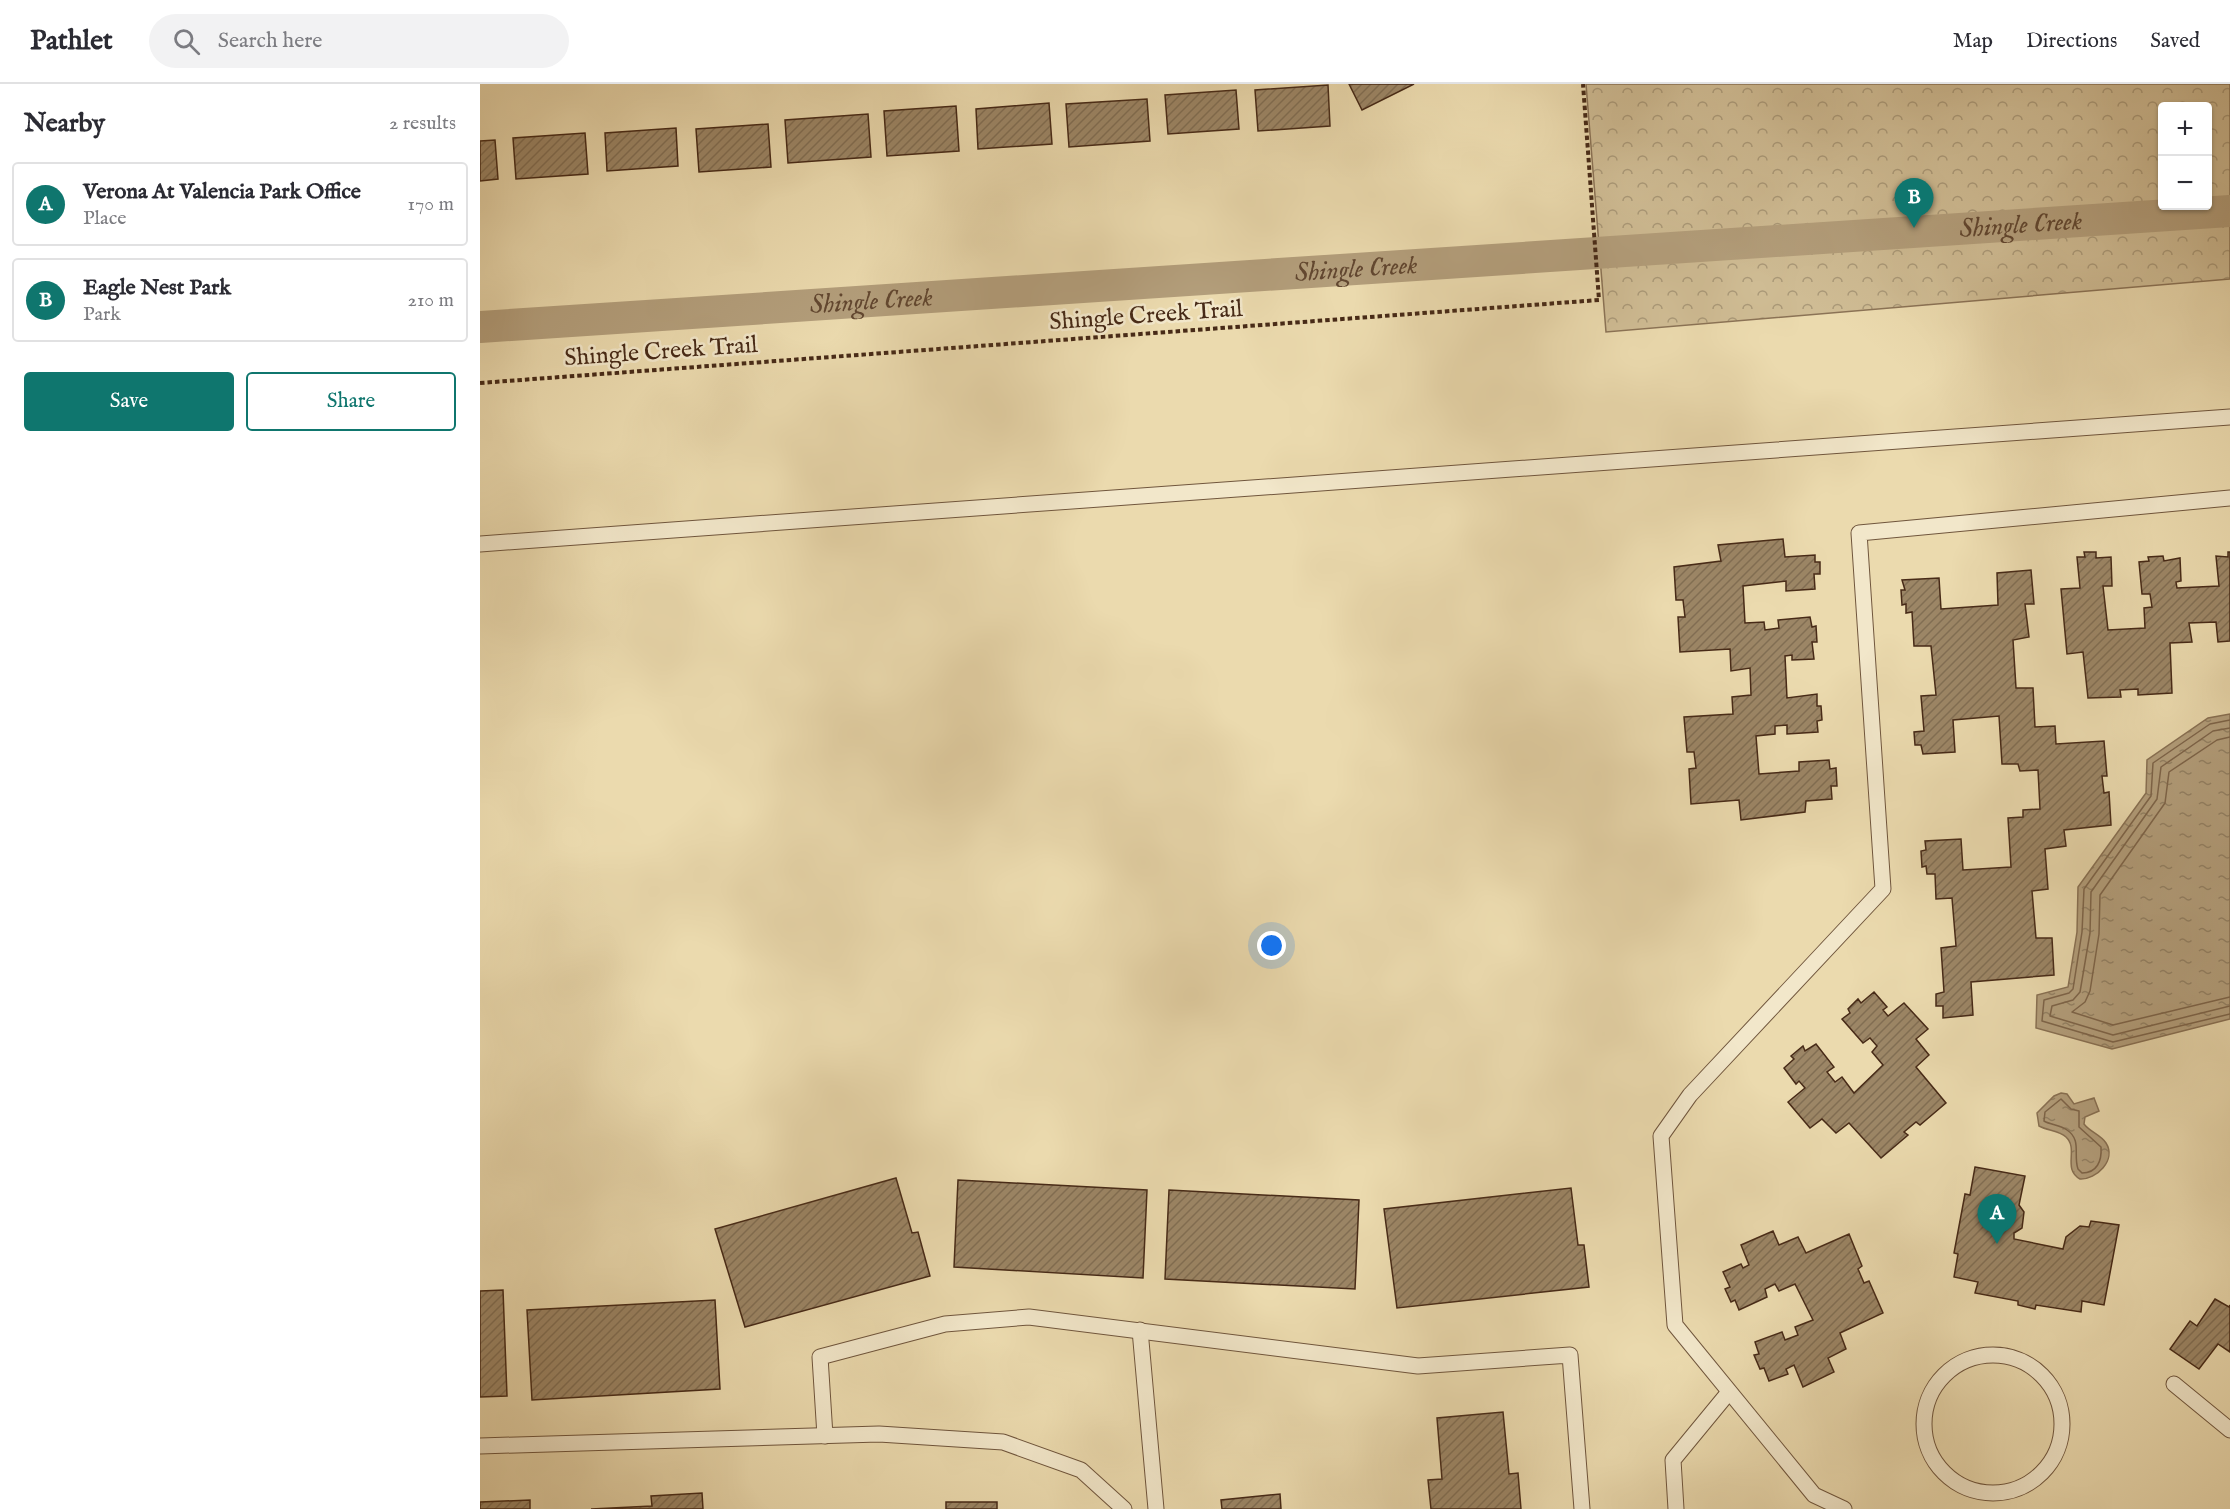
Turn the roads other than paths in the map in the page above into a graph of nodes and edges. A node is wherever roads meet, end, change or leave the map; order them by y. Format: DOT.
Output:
graph roads {
  1 [pos="2230,417"];
  2 [pos="2230,498"];
  3 [pos="480,544"];
  4 [pos="1140,1330"];
  5 [pos="2174,1384"];
  6 [pos="1729,1392"];
  7 [pos="2230,1430"];
  8 [pos="825,1436"];
  9 [pos="480,1446"];
  10 [pos="1990,1502"];
  11 [pos="1124,1509"];
  12 [pos="1156,1509"];
  13 [pos="1582,1509"];
  14 [pos="1676,1509"];
  15 [pos="1844,1509"];
  1 -- 3 [label="lane"];
  2 -- 6 [label="lane"];
  4 -- 8 [label="lane"];
  4 -- 12 [label="lane"];
  4 -- 13 [label="lane"];
  5 -- 7 [label="lane"];
  6 -- 14 [label="lane"];
  6 -- 15 [label="lane"];
  8 -- 9 [label="lane"];
  8 -- 11 [label="lane"];
  10 -- 10 [label="lane"];
}
